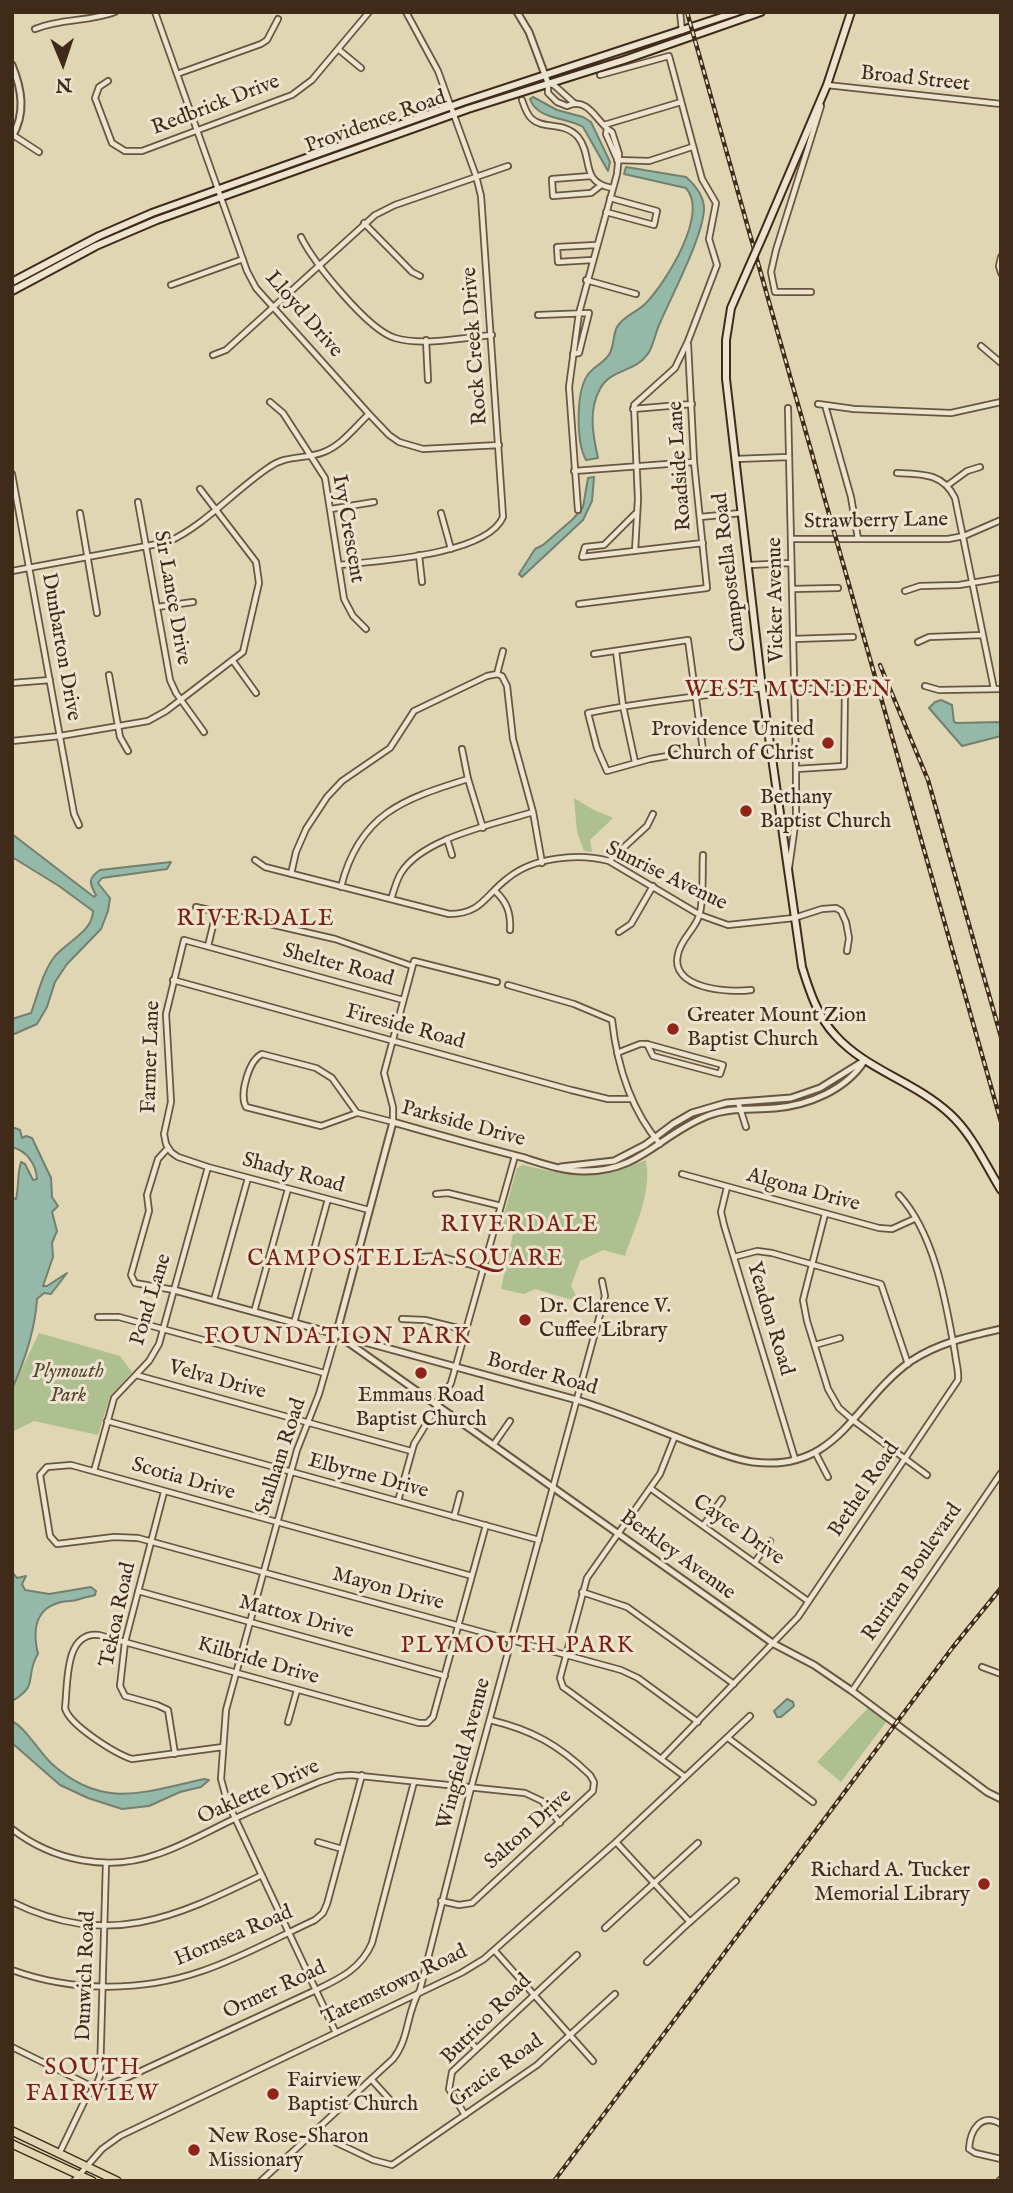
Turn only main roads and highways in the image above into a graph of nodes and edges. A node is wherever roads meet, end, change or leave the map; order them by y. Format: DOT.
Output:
graph roads {
  1 [pos="737,12"];
  2 [pos="761,12"];
  3 [pos="851,12"];
  4 [pos="452,110"];
  5 [pos="220,193"];
  6 [pos="12,282"];
  7 [pos="12,291"];
  8 [pos="1001,1190"];
  9 [pos="12,2131"];
  10 [pos="12,2144"];
  11 [pos="77,2178"];
  12 [pos="92,2181"];
  13 [pos="117,2181"];
  1 -- 4 [label="main road, Providence Road"];
  2 -- 4 [label="main road, Providence Road"];
  3 -- 8 [label="main road, Campostella Road, bridge"];
  4 -- 5 [label="main road, Providence Road"];
  5 -- 6 [label="main road, Providence Road"];
  5 -- 7 [label="main road, Providence Road"];
  9 -- 13 [label="main road"];
  10 -- 11 [label="main road"];
  11 -- 12 [label="main road"];
}
